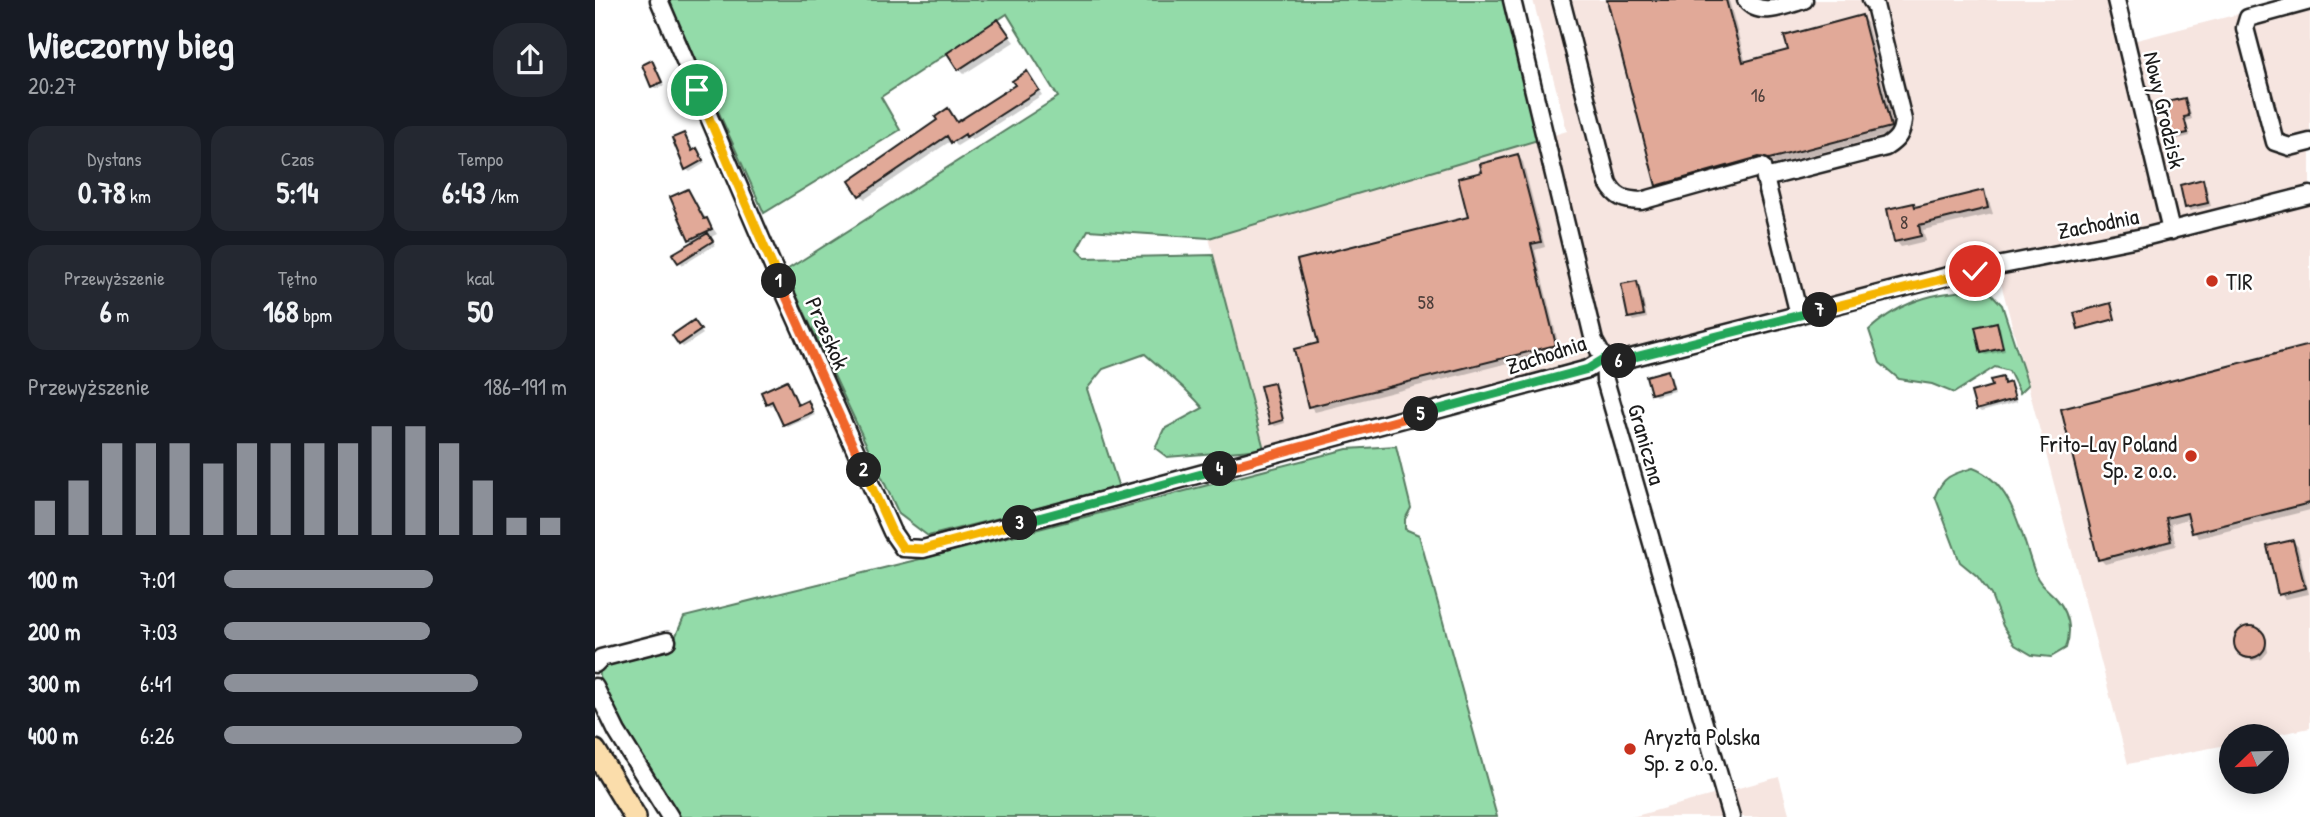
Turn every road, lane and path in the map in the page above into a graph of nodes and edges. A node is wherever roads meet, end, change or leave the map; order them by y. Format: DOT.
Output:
graph roads {
  1 [pos="659,0"];
  2 [pos="1512,0"];
  3 [pos="1561,0"];
  4 [pos="1746,0"];
  5 [pos="1804,0"];
  6 [pos="1871,0"];
  7 [pos="2116,0"];
  8 [pos="2310,1"];
  9 [pos="2310,142"];
  10 [pos="1765,178"];
  11 [pos="2310,195"];
  12 [pos="2171,231"];
  13 [pos="1799,315"];
  14 [pos="1604,359"];
  15 [pos="923,549"];
  16 [pos="667,641"];
  17 [pos="595,664"];
  18 [pos="595,687"];
  19 [pos="595,751"];
  20 [pos="635,817"];
  21 [pos="670,817"];
  22 [pos="1731,817"];
  1 -- 15 [label="street, Przeskok"];
  2 -- 14 [label="street, Graniczna"];
  3 -- 10 [label="street"];
  4 -- 5 [label="street"];
  6 -- 10 [label="street"];
  7 -- 12 [label="street, Nowy Grodzisk"];
  8 -- 9 [label="street"];
  10 -- 13 [label="street"];
  11 -- 12 [label="street, Zachodnia"];
  12 -- 13 [label="street, Zachodnia"];
  13 -- 14 [label="street, Zachodnia"];
  14 -- 15 [label="street, Zachodnia"];
  14 -- 22 [label="street, Graniczna"];
  16 -- 17 [label="street"];
  18 -- 21 [label="street"];
  19 -- 20 [label="main road"];
}
